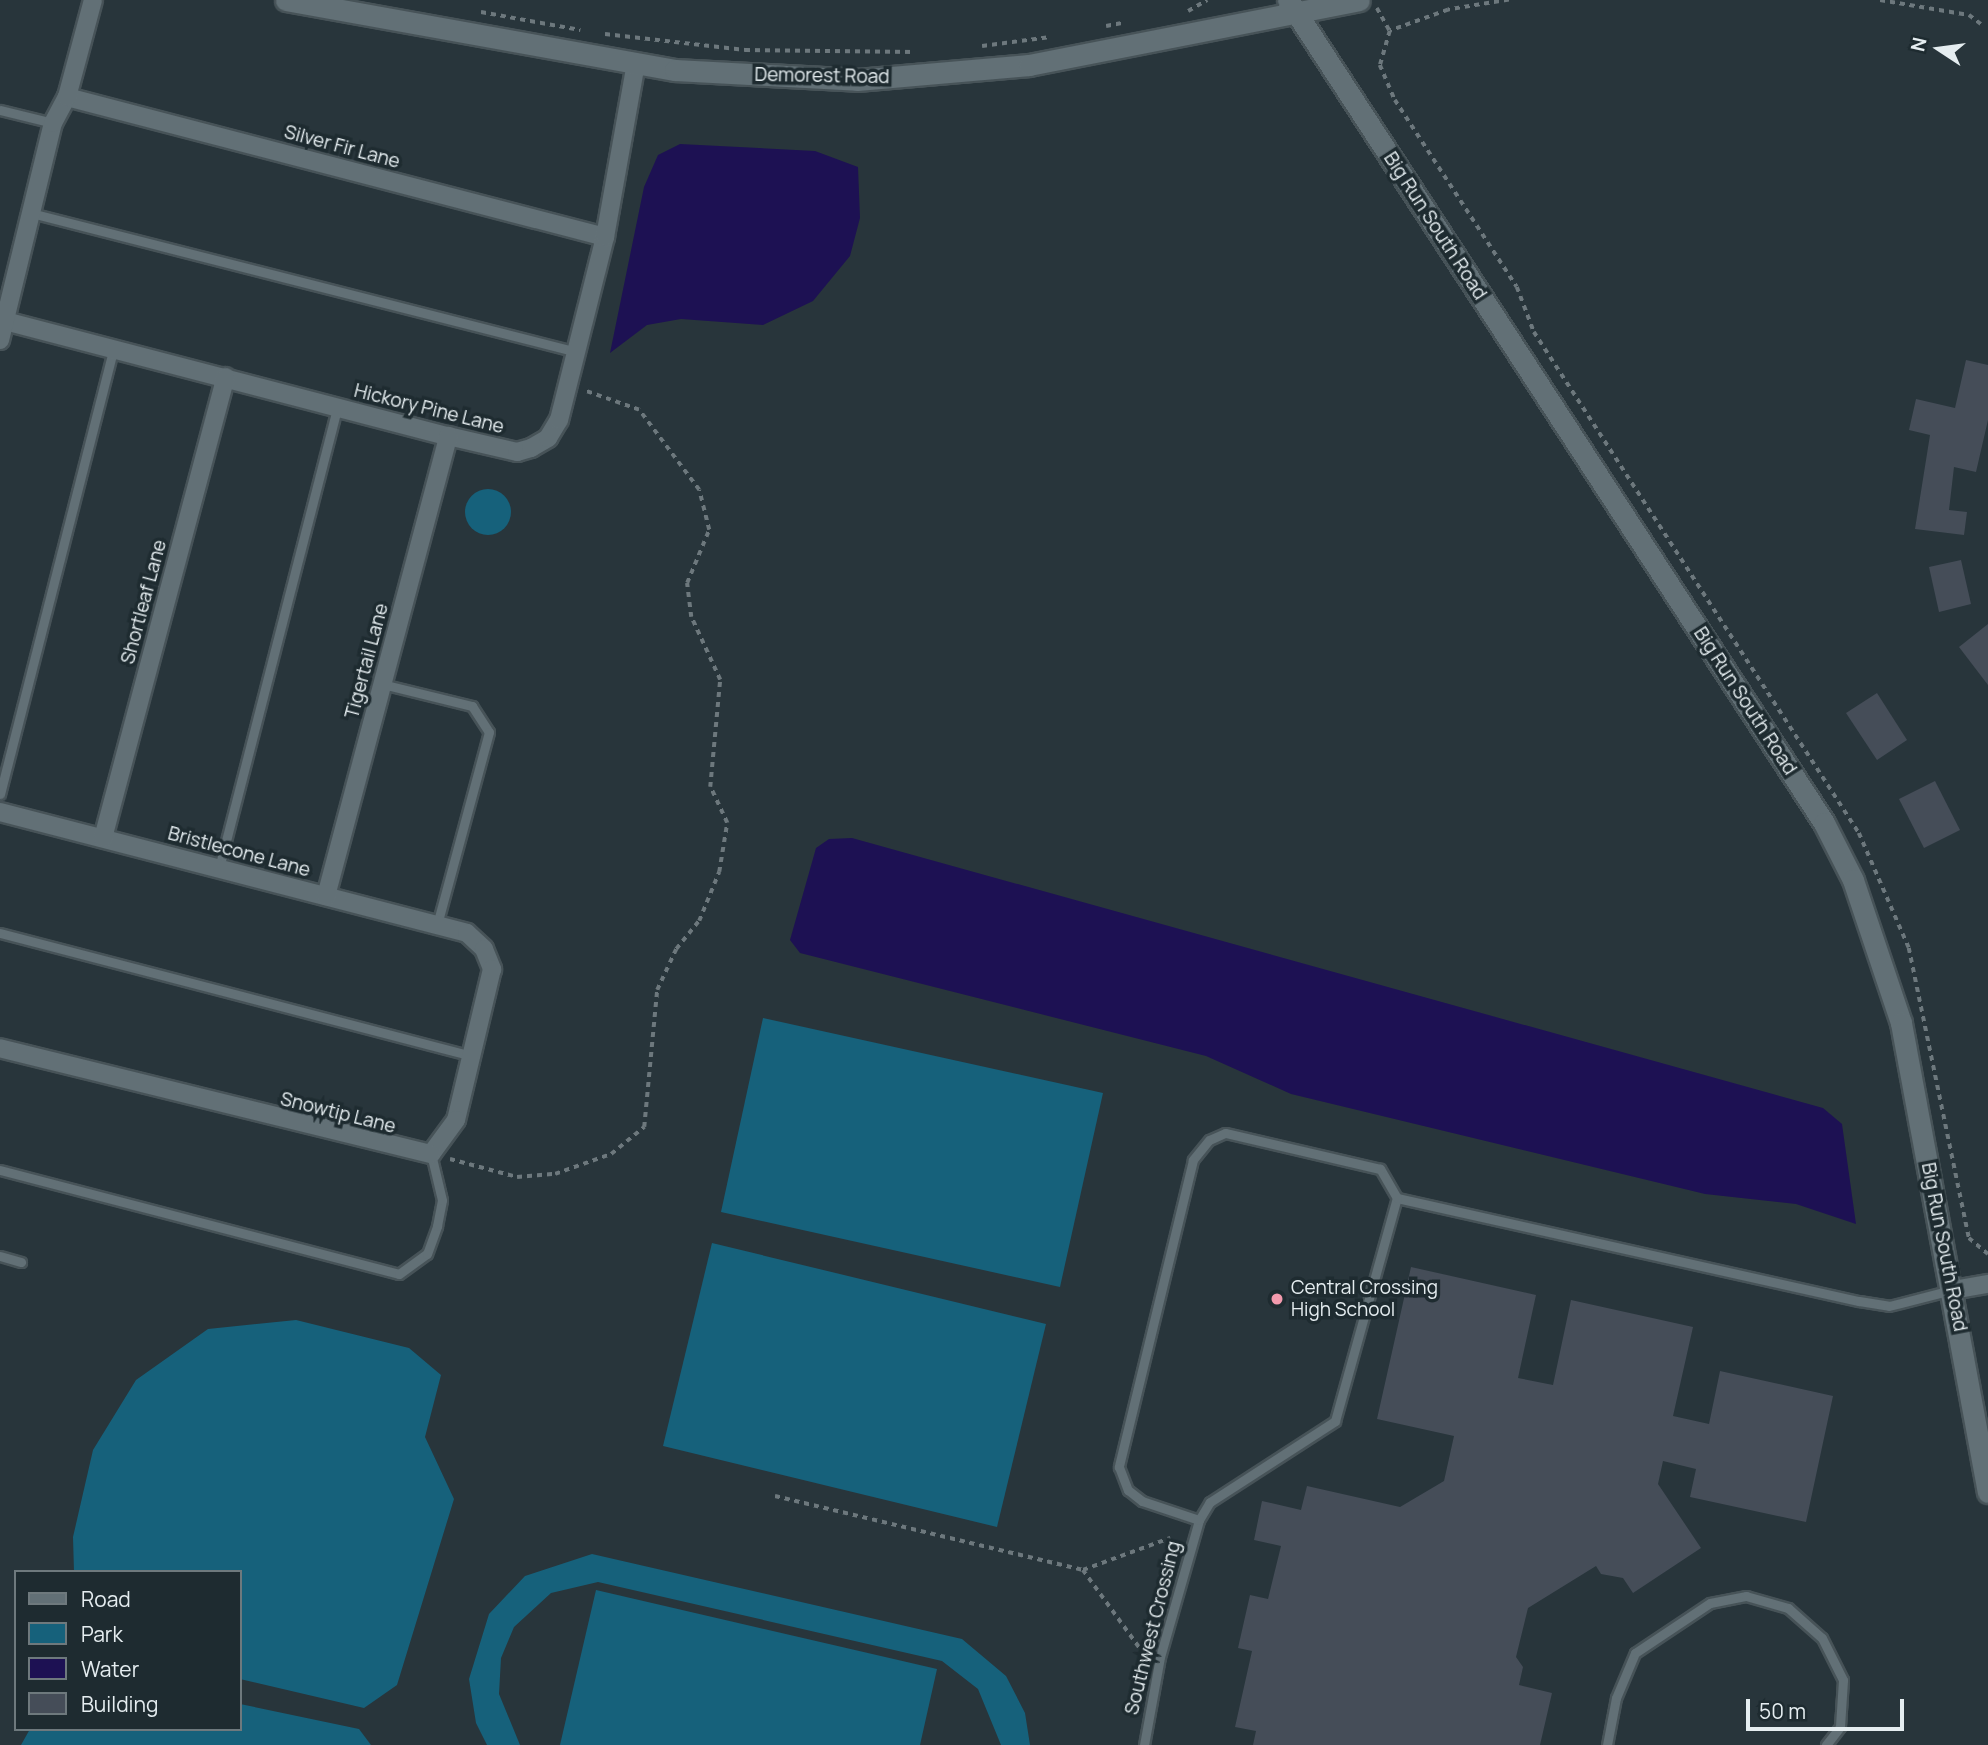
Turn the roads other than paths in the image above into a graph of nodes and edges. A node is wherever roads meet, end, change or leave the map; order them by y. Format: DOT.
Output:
graph roads {
  1 [pos="93,0"];
  2 [pos="286,0"];
  3 [pos="1359,0"];
  4 [pos="1293,7"];
  5 [pos="636,63"];
  6 [pos="67,97"];
  7 [pos="0,110"];
  8 [pos="53,123"];
  9 [pos="31,213"];
  10 [pos="606,237"];
  11 [pos="5,321"];
  12 [pos="0,340"];
  13 [pos="114,348"];
  14 [pos="577,352"];
  15 [pos="226,377"];
  16 [pos="337,408"];
  17 [pos="448,436"];
  18 [pos="382,684"];
  19 [pos="0,794"];
  20 [pos="0,812"];
  21 [pos="103,838"];
  22 [pos="219,869"];
  23 [pos="326,896"];
  24 [pos="437,925"];
  25 [pos="0,933"];
  26 [pos="0,1048"];
  27 [pos="472,1056"];
  28 [pos="431,1154"];
  29 [pos="0,1170"];
  30 [pos="1397,1198"];
  31 [pos="0,1256"];
  32 [pos="20,1262"];
  33 [pos="1988,1284"];
  34 [pos="1953,1290"];
  35 [pos="1988,1492"];
  36 [pos="1199,1520"];
  37 [pos="1144,1745"];
  38 [pos="1608,1745"];
  39 [pos="1826,1745"];
  1 -- 6 [label="street"];
  2 -- 5 [label="street, Demorest Road"];
  3 -- 4 [label="street, Demorest Road"];
  4 -- 5 [label="street, Demorest Road"];
  4 -- 34 [label="street, Big Run South Road"];
  5 -- 10 [label="street, Hickory Pine Lane"];
  6 -- 8 [label="street"];
  6 -- 10 [label="street, Silver Fir Lane"];
  7 -- 8 [label="lane"];
  8 -- 9 [label="street"];
  9 -- 11 [label="street"];
  9 -- 14 [label="lane"];
  10 -- 14 [label="street, Hickory Pine Lane"];
  11 -- 12 [label="street"];
  11 -- 13 [label="street, Hickory Pine Lane"];
  13 -- 15 [label="street, Hickory Pine Lane"];
  13 -- 19 [label="lane"];
  14 -- 17 [label="street, Hickory Pine Lane"];
  15 -- 16 [label="street, Hickory Pine Lane"];
  15 -- 21 [label="street, Shortleaf Lane"];
  16 -- 17 [label="street, Hickory Pine Lane"];
  16 -- 22 [label="lane"];
  17 -- 18 [label="street, Tigertail Lane"];
  18 -- 23 [label="street, Tigertail Lane"];
  18 -- 24 [label="lane"];
  20 -- 21 [label="street, Bristlecone Lane"];
  21 -- 22 [label="street, Bristlecone Lane"];
  22 -- 23 [label="street, Bristlecone Lane"];
  23 -- 24 [label="street, Bristlecone Lane"];
  24 -- 27 [label="street, Bristlecone Lane"];
  25 -- 27 [label="lane"];
  26 -- 28 [label="street, Snowtip Lane"];
  27 -- 28 [label="street"];
  28 -- 29 [label="lane"];
  30 -- 34 [label="lane"];
  30 -- 36 [label="lane"];
  30 -- 36 [label="lane"];
  31 -- 32 [label="lane"];
  33 -- 34 [label="street"];
  34 -- 35 [label="street, Big Run South Road"];
  36 -- 37 [label="lane, Southwest Crossing"];
  38 -- 39 [label="lane"];
}
